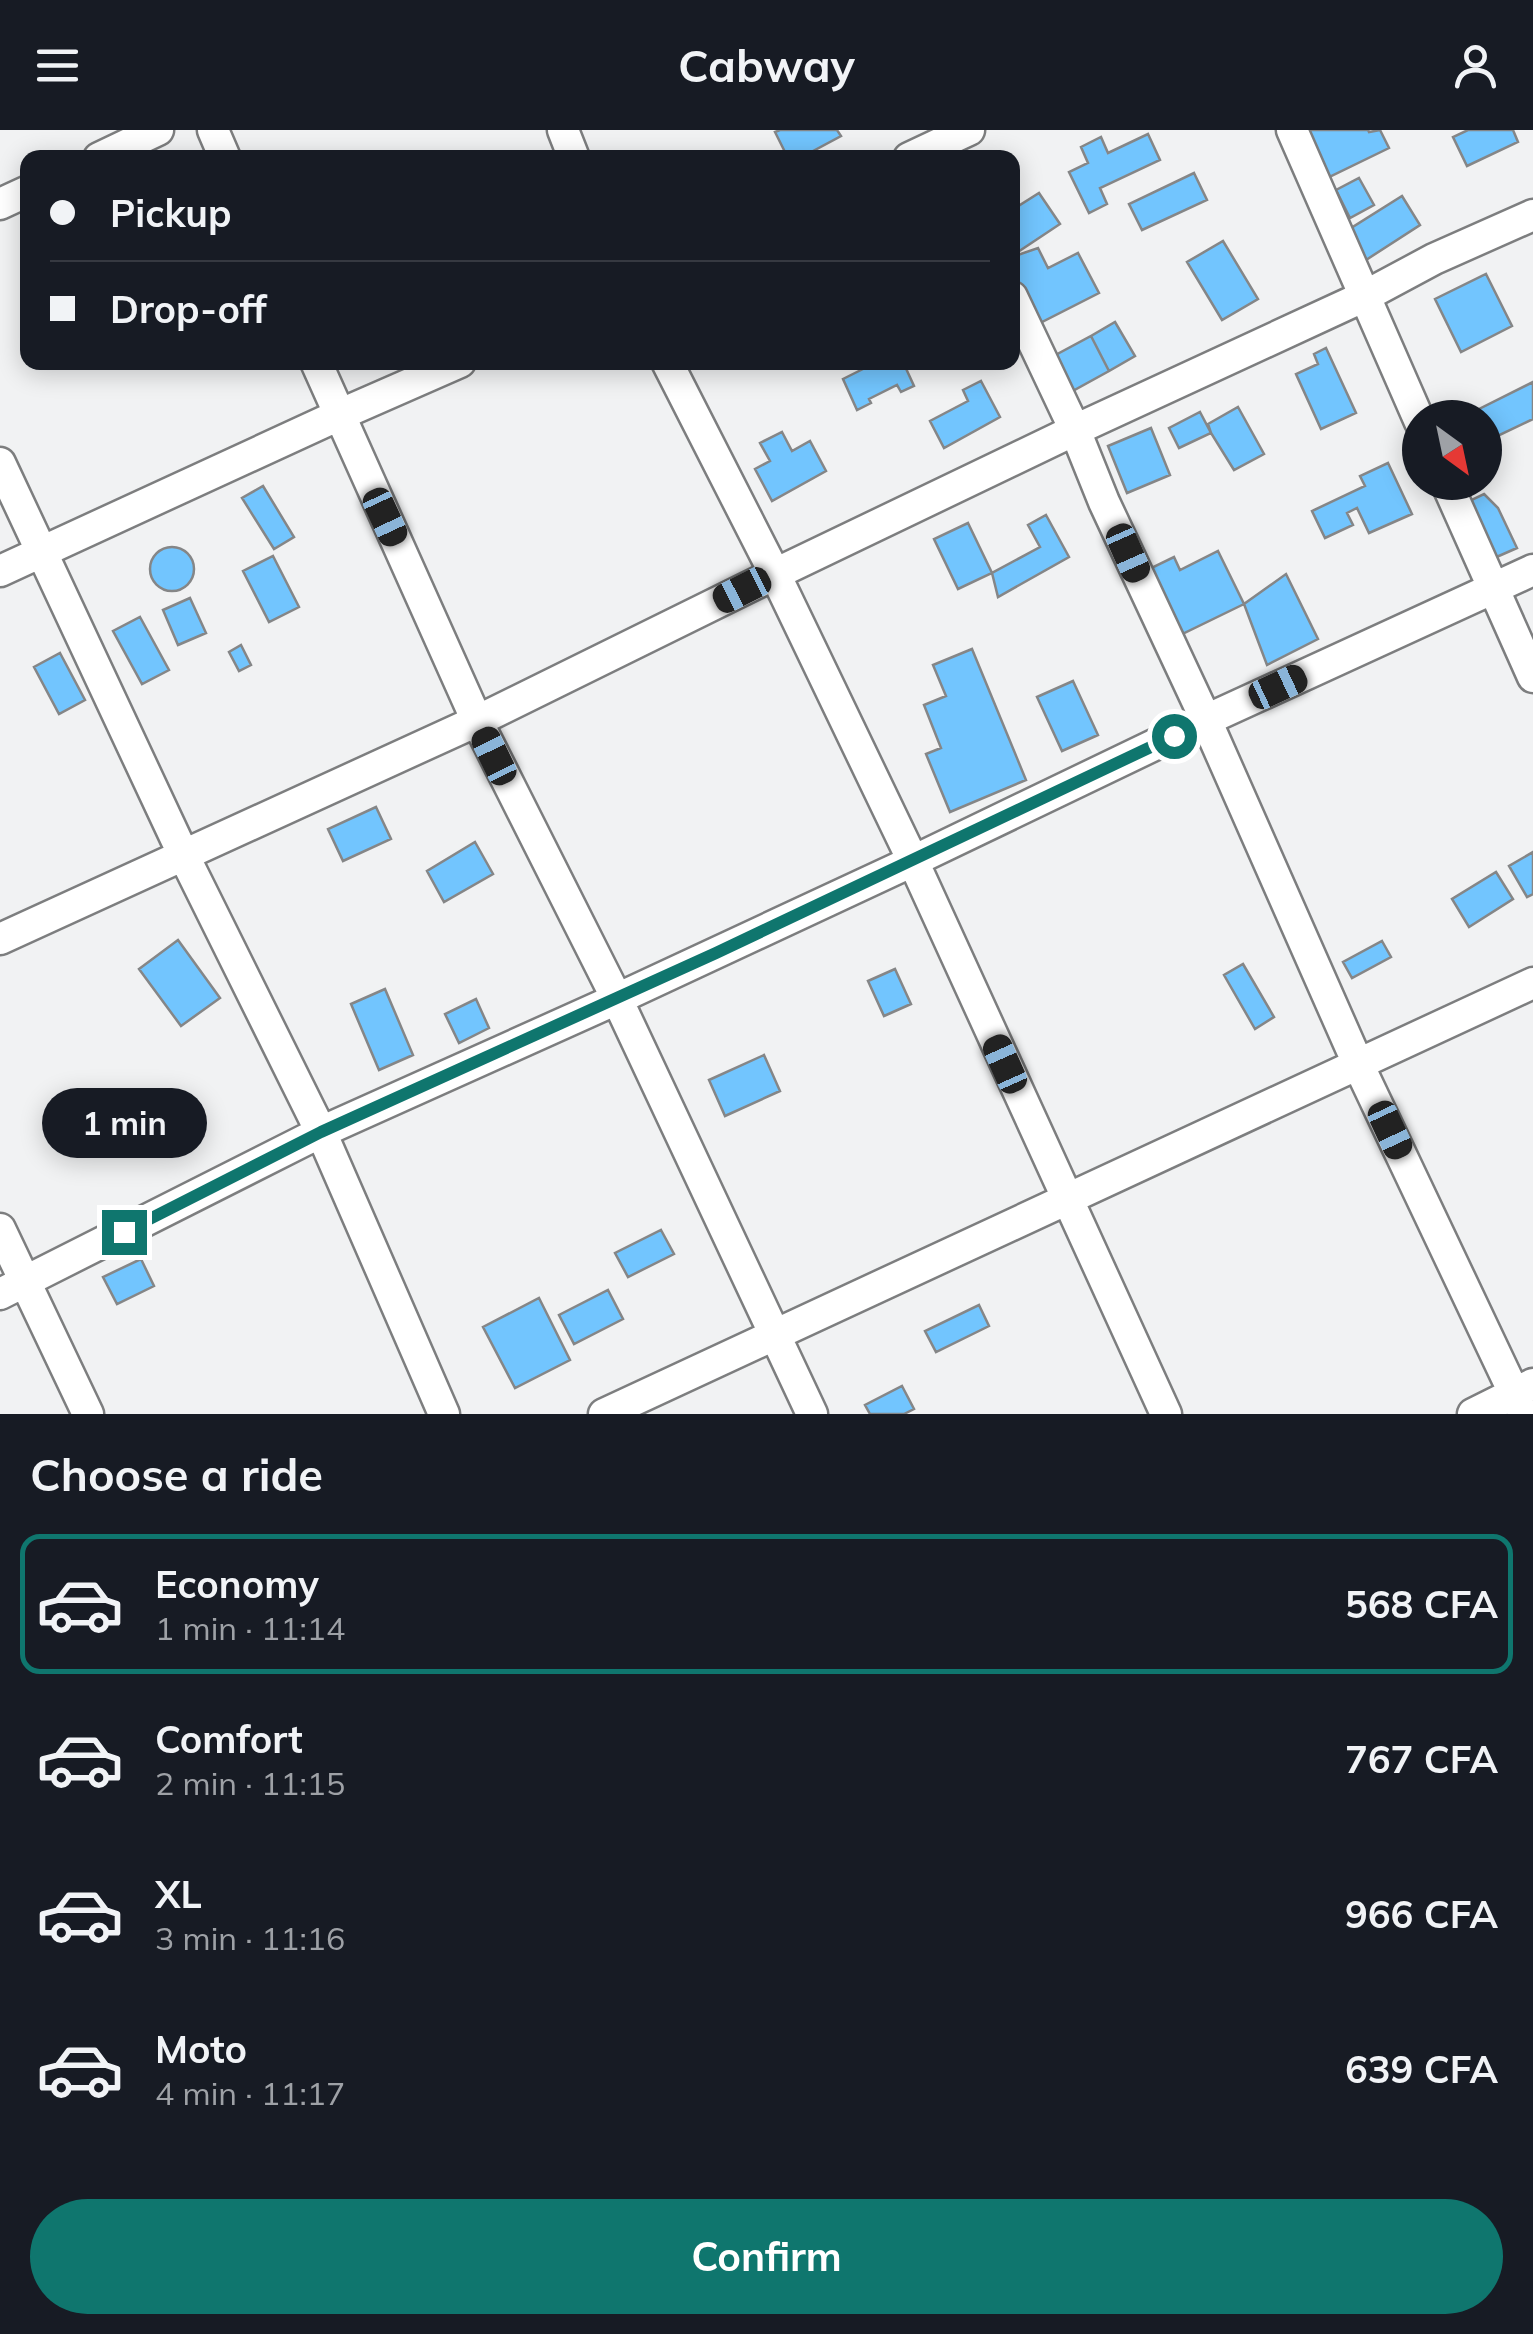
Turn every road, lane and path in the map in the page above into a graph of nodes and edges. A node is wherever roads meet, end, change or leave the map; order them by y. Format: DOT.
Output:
graph roads {
  1 [pos="158,130"];
  2 [pos="969,130"];
  3 [pos="1292,130"];
  4 [pos="940,143"];
  5 [pos="116,150"];
  6 [pos="1533,214"];
  7 [pos="1366,296"];
  8 [pos="1020,314"];
  9 [pos="320,370"];
  10 [pos="441,370"];
  11 [pos="671,370"];
  12 [pos="1411,400"];
  13 [pos="339,414"];
  14 [pos="1075,430"];
  15 [pos="0,463"];
  16 [pos="1454,500"];
  17 [pos="41,553"];
  18 [pos="1533,570"];
  19 [pos="0,571"];
  20 [pos="776,574"];
  21 [pos="1491,587"];
  22 [pos="1533,677"];
  23 [pos="1206,720"];
  24 [pos="477,721"];
  25 [pos="183,854"];
  26 [pos="913,861"];
  27 [pos="0,939"];
  28 [pos="1533,983"];
  29 [pos="617,998"];
  30 [pos="1358,1064"];
  31 [pos="321,1132"];
  32 [pos="1067,1199"];
  33 [pos="0,1229"];
  34 [pos="12,1288"];
  35 [pos="776,1334"];
  36 [pos="1524,1397"];
  37 [pos="88,1414"];
  38 [pos="444,1414"];
  39 [pos="604,1414"];
  40 [pos="812,1414"];
  41 [pos="1166,1414"];
  42 [pos="1473,1414"];
  1 -- 5 [label="street"];
  2 -- 4 [label="street"];
  3 -- 7 [label="street"];
  6 -- 7 [label="street"];
  7 -- 12 [label="street"];
  7 -- 14 [label="street"];
  8 -- 14 [label="street"];
  9 -- 13 [label="street"];
  10 -- 13 [label="street"];
  11 -- 20 [label="street"];
  13 -- 17 [label="street"];
  13 -- 24 [label="street"];
  14 -- 20 [label="street"];
  14 -- 23 [label="street"];
  15 -- 17 [label="street"];
  16 -- 21 [label="street"];
  17 -- 19 [label="street"];
  17 -- 25 [label="street"];
  18 -- 21 [label="street"];
  20 -- 24 [label="street"];
  20 -- 26 [label="street"];
  21 -- 22 [label="street"];
  21 -- 23 [label="street"];
  23 -- 26 [label="street"];
  23 -- 30 [label="street"];
  24 -- 25 [label="street"];
  24 -- 29 [label="street"];
  25 -- 27 [label="street"];
  25 -- 31 [label="street"];
  26 -- 29 [label="street"];
  26 -- 32 [label="street"];
  28 -- 30 [label="street"];
  29 -- 31 [label="street"];
  29 -- 35 [label="street"];
  30 -- 32 [label="street"];
  30 -- 36 [label="street"];
  31 -- 34 [label="street"];
  31 -- 38 [label="street"];
  32 -- 35 [label="street"];
  32 -- 41 [label="street"];
  33 -- 34 [label="street"];
  34 -- 37 [label="street"];
  35 -- 39 [label="street"];
  35 -- 40 [label="street"];
  36 -- 42 [label="street"];
}
